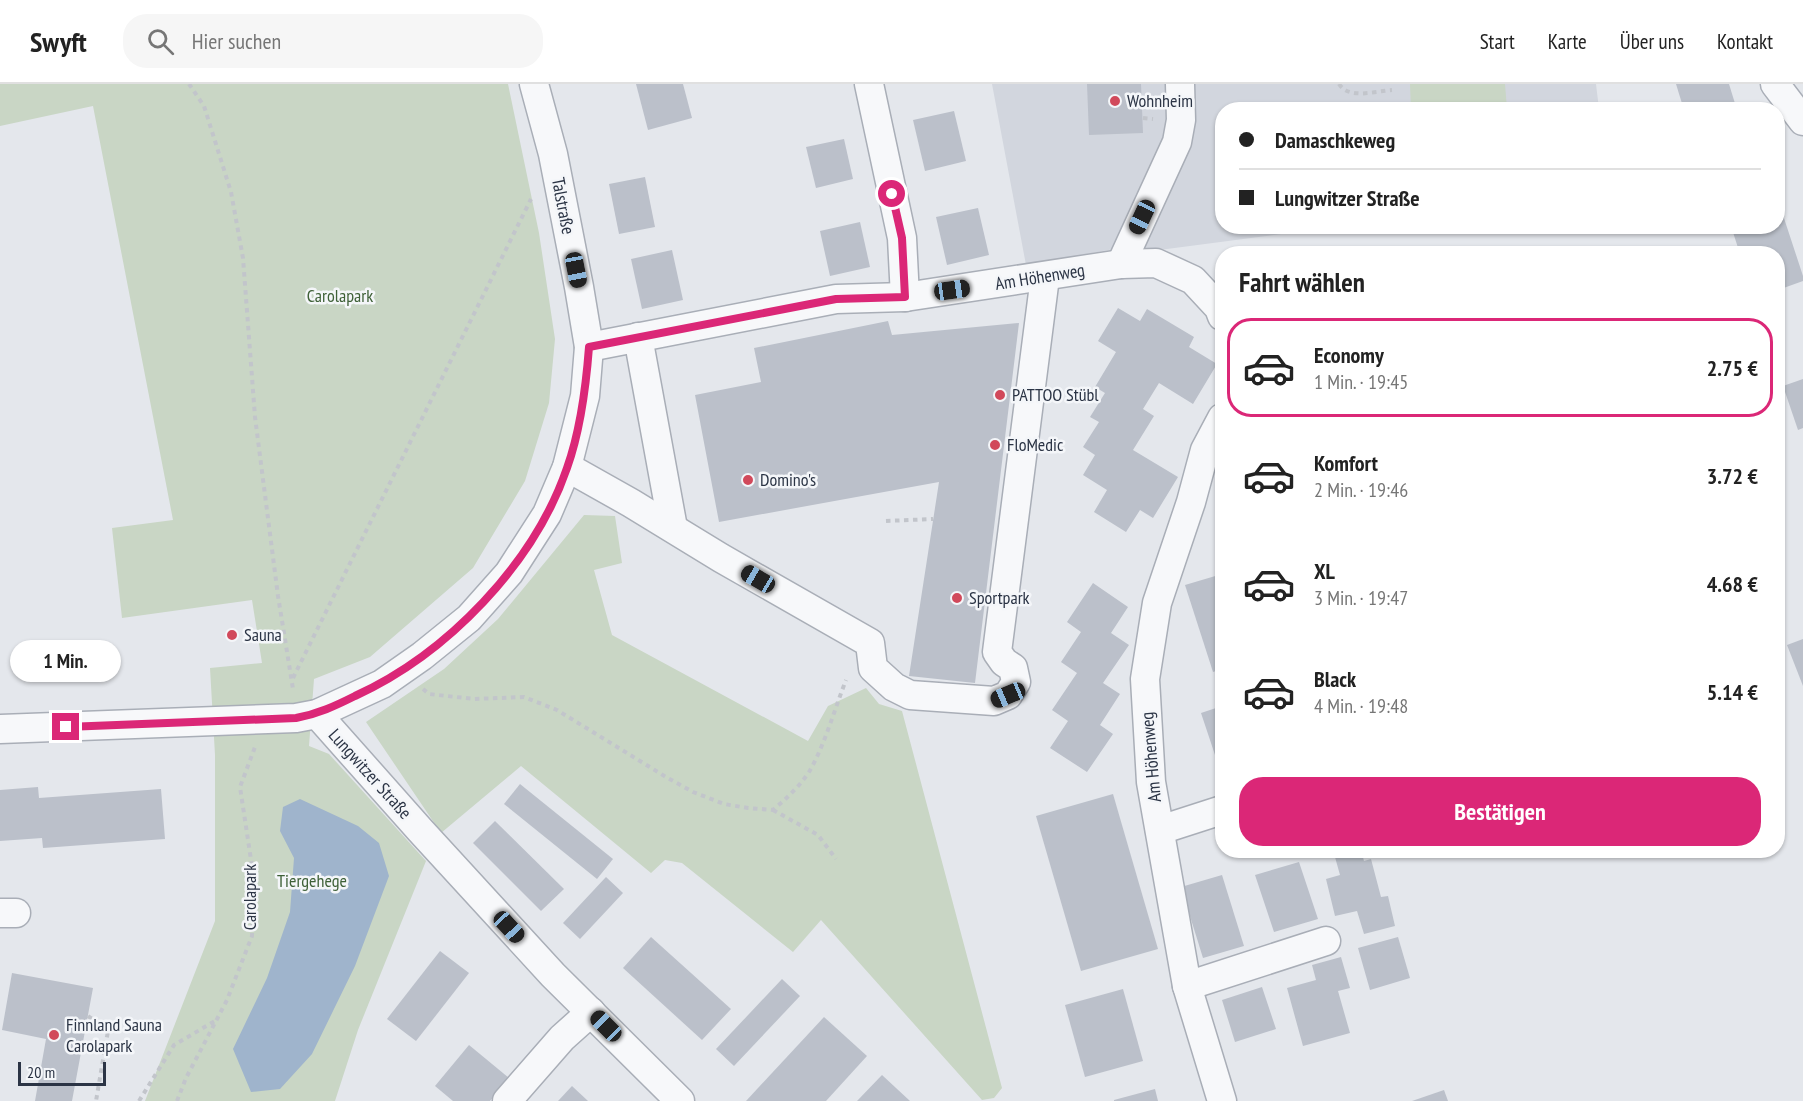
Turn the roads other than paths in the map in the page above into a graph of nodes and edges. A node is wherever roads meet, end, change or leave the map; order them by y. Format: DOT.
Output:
graph roads {
  1 [pos="534,84"];
  2 [pos="869,84"];
  3 [pos="1180,84"];
  4 [pos="1775,84"];
  5 [pos="1803,121"];
  6 [pos="1121,264"];
  7 [pos="1045,277"];
  8 [pos="905,297"];
  9 [pos="1215,304"];
  10 [pos="638,337"];
  11 [pos="589,347"];
  12 [pos="1215,431"];
  13 [pos="567,467"];
  14 [pos="673,528"];
  15 [pos="306,716"];
  16 [pos="0,729"];
  17 [pos="1215,812"];
  18 [pos="1160,830"];
  19 [pos="1326,940"];
  20 [pos="1187,986"];
  21 [pos="591,1012"];
  22 [pos="507,1101"];
  23 [pos="680,1101"];
  24 [pos="1222,1101"];
  1 -- 11 [label="street, Talstraße"];
  2 -- 8 [label="street"];
  3 -- 6 [label="street"];
  4 -- 5 [label="street"];
  6 -- 7 [label="street, Am Höhenweg"];
  6 -- 9 [label="street, Am Höhenweg"];
  7 -- 8 [label="street, Am Höhenweg"];
  7 -- 14 [label="street"];
  8 -- 10 [label="street, Am Höhenweg"];
  10 -- 11 [label="street, Am Höhenweg"];
  10 -- 14 [label="street"];
  11 -- 13 [label="street, Talstraße"];
  12 -- 18 [label="street, Am Höhenweg"];
  13 -- 14 [label="street"];
  13 -- 15 [label="street, Talstraße"];
  15 -- 16 [label="street"];
  15 -- 21 [label="street, Lungwitzer Straße"];
  17 -- 18 [label="street"];
  18 -- 20 [label="street, Am Höhenweg"];
  19 -- 20 [label="street"];
  20 -- 24 [label="street, Am Höhenweg"];
  21 -- 22 [label="street"];
  21 -- 23 [label="street, Lungwitzer Straße"];
}
